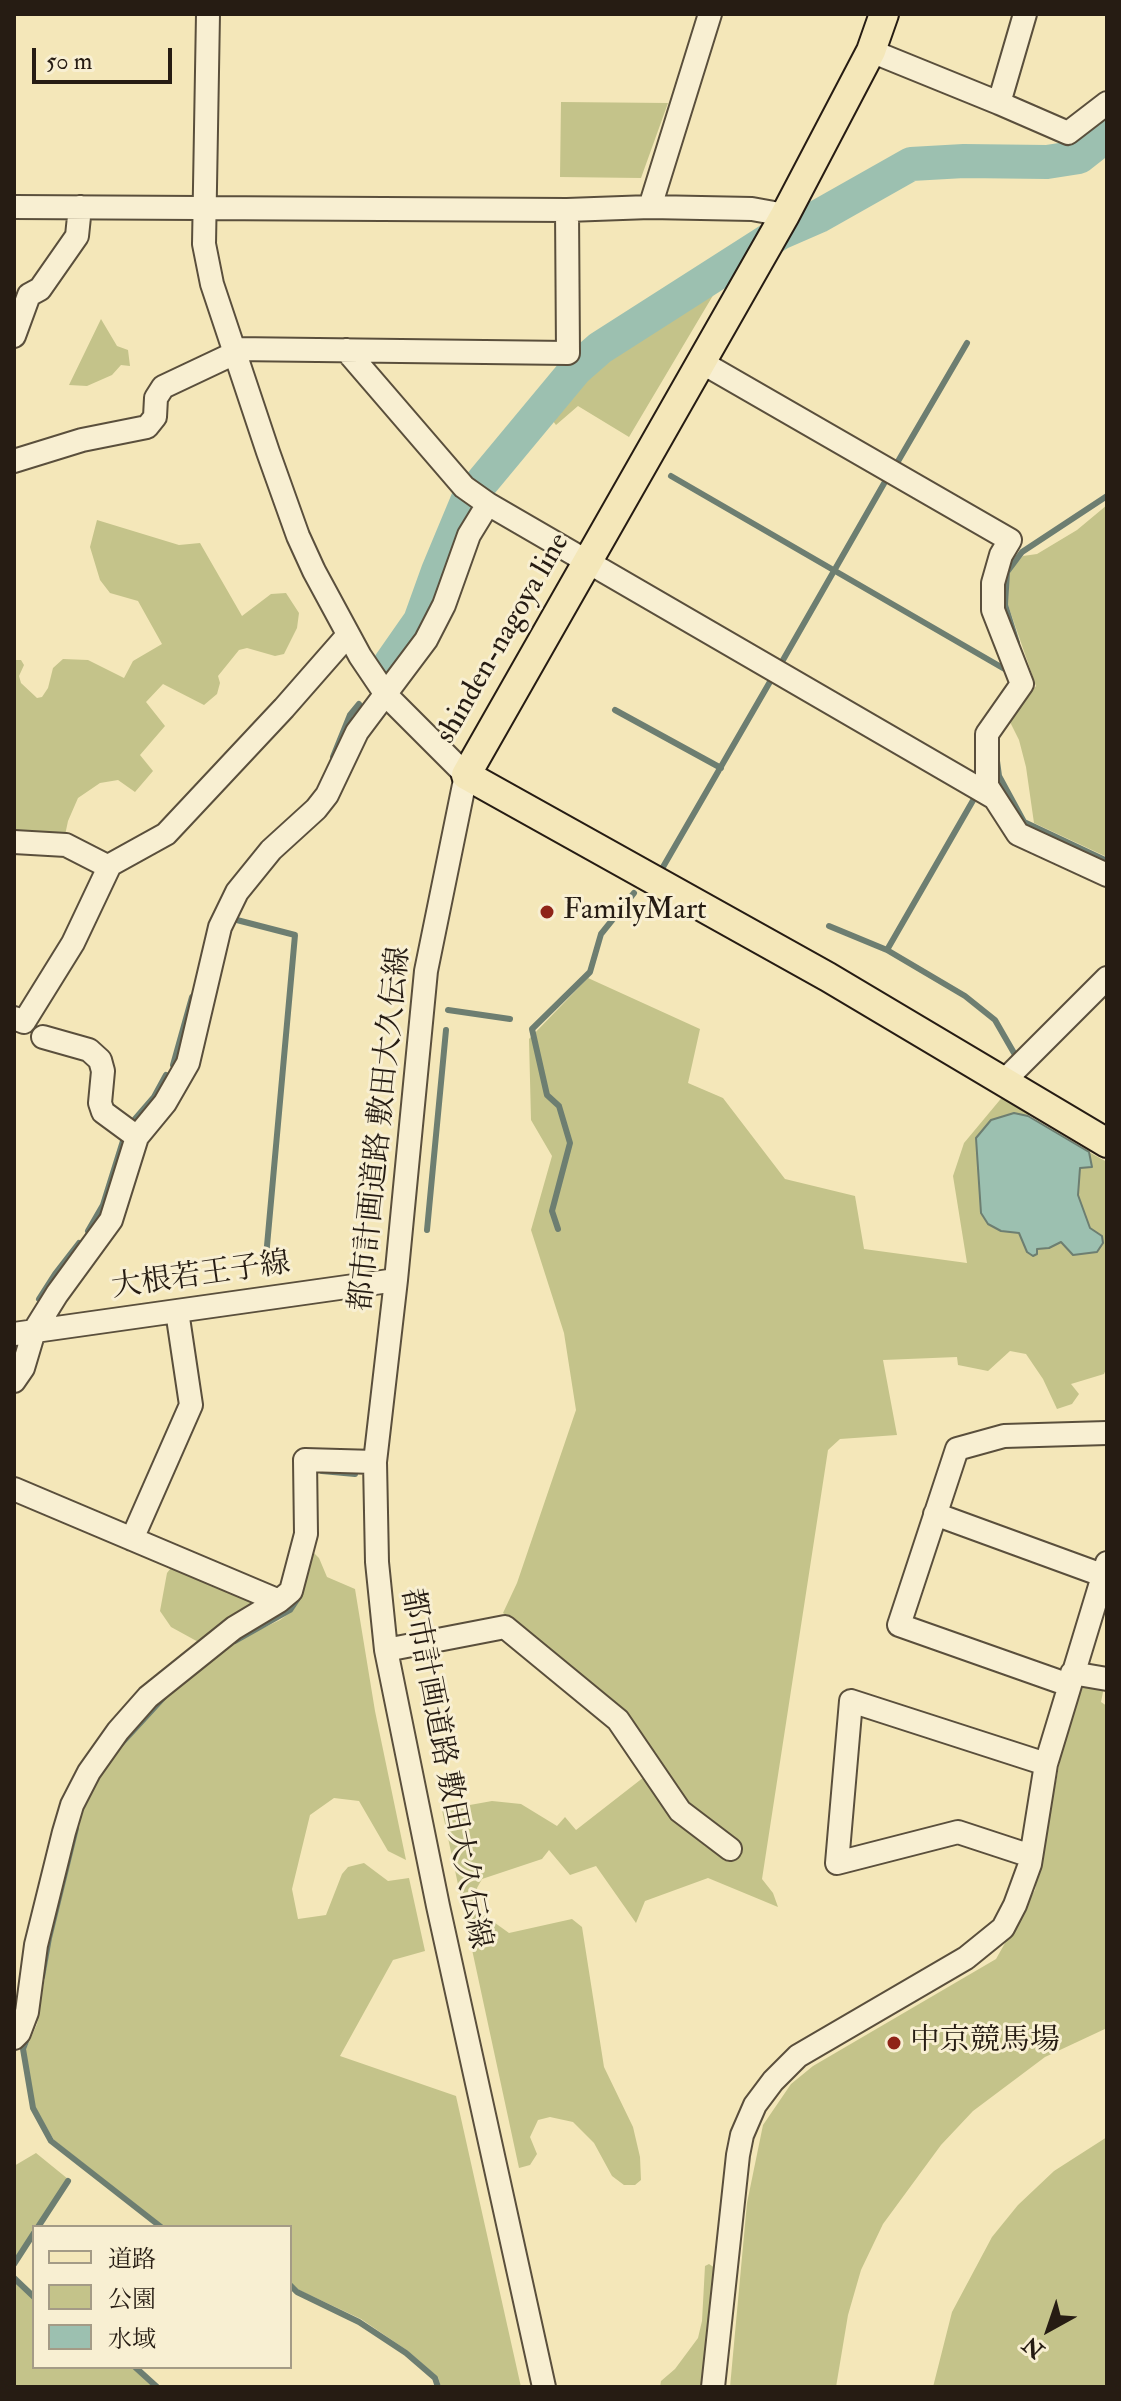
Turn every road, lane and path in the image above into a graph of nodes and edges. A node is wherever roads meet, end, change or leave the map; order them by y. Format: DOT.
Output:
graph roads {
  1 [pos="208,14"];
  2 [pos="710,14"];
  3 [pos="884,14"];
  4 [pos="1025,14"];
  5 [pos="871,51"];
  6 [pos="999,103"];
  7 [pos="1107,103"];
  8 [pos="14,207"];
  9 [pos="80,207"];
  10 [pos="206,207"];
  11 [pos="650,207"];
  12 [pos="567,210"];
  13 [pos="784,218"];
  14 [pos="14,336"];
  15 [pos="346,350"];
  16 [pos="234,351"];
  17 [pos="701,362"];
  18 [pos="14,461"];
  19 [pos="478,497"];
  20 [pos="588,560"];
  21 [pos="348,635"];
  22 [pos="387,696"];
  23 [pos="466,775"];
  24 [pos="993,797"];
  25 [pos="14,842"];
  26 [pos="109,867"];
  27 [pos="1107,875"];
  28 [pos="1107,978"];
  29 [pos="14,1018"];
  30 [pos="43,1037"];
  31 [pos="1004,1081"];
  32 [pos="137,1137"];
  33 [pos="1107,1143"];
  34 [pos="396,1280"];
  35 [pos="177,1311"];
  36 [pos="24,1332"];
  37 [pos="14,1381"];
  38 [pos="1107,1433"];
  39 [pos="375,1462"];
  40 [pos="14,1489"];
  41 [pos="935,1514"];
  42 [pos="132,1539"];
  43 [pos="1105,1569"];
  44 [pos="279,1601"];
  45 [pos="386,1650"];
  46 [pos="1070,1679"];
  47 [pos="1107,1679"];
  48 [pos="1046,1764"];
  49 [pos="730,1849"];
  50 [pos="1031,1856"];
  51 [pos="14,2038"];
  52 [pos="544,2387"];
  53 [pos="713,2387"];
  1 -- 10 [label="street"];
  2 -- 11 [label="street"];
  3 -- 5 [label="main road, shinden-nagoya line"];
  4 -- 6 [label="street"];
  5 -- 6 [label="street"];
  5 -- 13 [label="main road, shinden-nagoya line"];
  6 -- 7 [label="street"];
  8 -- 9 [label="street"];
  9 -- 10 [label="street"];
  9 -- 14 [label="street"];
  10 -- 12 [label="street"];
  10 -- 16 [label="street"];
  11 -- 12 [label="street"];
  11 -- 13 [label="street"];
  12 -- 15 [label="street"];
  13 -- 17 [label="main road, shinden-nagoya line"];
  15 -- 16 [label="street"];
  15 -- 19 [label="street"];
  16 -- 18 [label="street"];
  16 -- 21 [label="street"];
  17 -- 20 [label="main road, shinden-nagoya line"];
  17 -- 24 [label="street"];
  19 -- 20 [label="street"];
  19 -- 22 [label="street"];
  20 -- 23 [label="main road, shinden-nagoya line"];
  20 -- 24 [label="street"];
  21 -- 22 [label="street"];
  21 -- 26 [label="street"];
  22 -- 23 [label="street"];
  22 -- 32 [label="street"];
  23 -- 31 [label="main road, shinden-nagoya line"];
  23 -- 34 [label="street, 都市計画道路 敷田大久伝線"];
  24 -- 27 [label="street"];
  25 -- 26 [label="street"];
  26 -- 29 [label="street"];
  28 -- 31 [label="street"];
  30 -- 32 [label="street"];
  31 -- 33 [label="main road, shinden-nagoya line"];
  32 -- 36 [label="street"];
  34 -- 35 [label="street, 大根若王子線"];
  34 -- 39 [label="street, 都市計画道路 敷田大久伝線"];
  35 -- 36 [label="street, 大根若王子線"];
  35 -- 42 [label="street"];
  36 -- 37 [label="street"];
  38 -- 41 [label="street"];
  39 -- 44 [label="street"];
  39 -- 45 [label="street, 都市計画道路 敷田大久伝線"];
  40 -- 42 [label="street"];
  41 -- 43 [label="street"];
  41 -- 46 [label="street"];
  42 -- 44 [label="street"];
  43 -- 46 [label="street"];
  44 -- 51 [label="street"];
  45 -- 49 [label="street"];
  45 -- 52 [label="street, 都市計画道路 敷田大久伝線"];
  46 -- 47 [label="street"];
  46 -- 48 [label="street"];
  48 -- 50 [label="street"];
  48 -- 50 [label="street"];
  50 -- 53 [label="street"];
}
